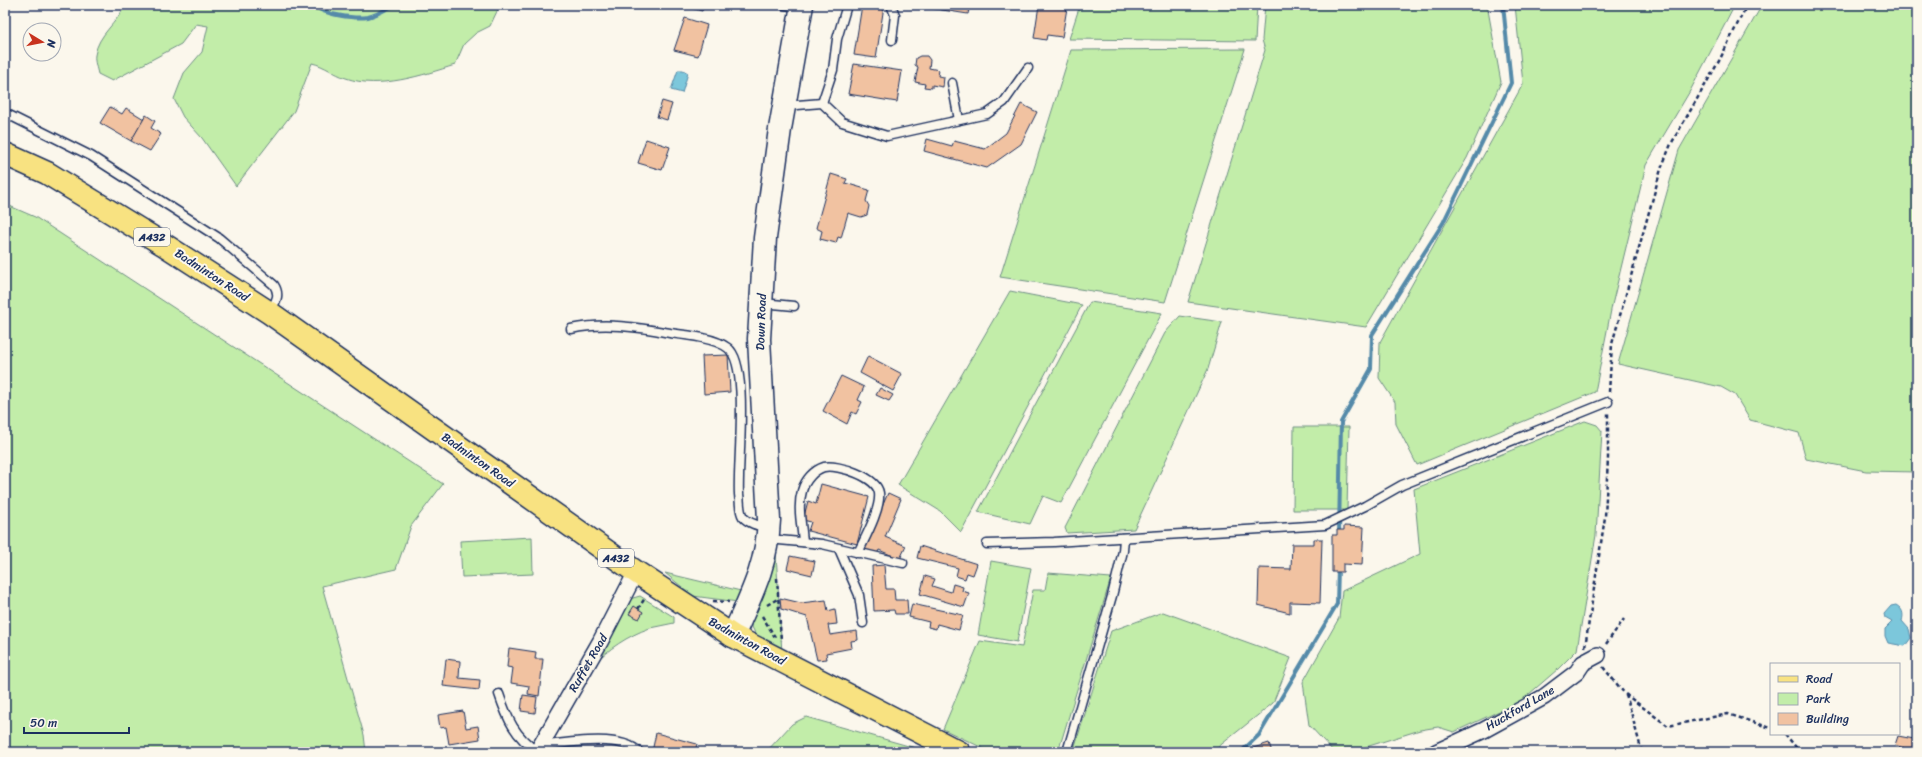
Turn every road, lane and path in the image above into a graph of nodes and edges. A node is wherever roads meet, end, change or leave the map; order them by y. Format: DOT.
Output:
graph roads {
  1 [pos="847,5"];
  2 [pos="891,5"];
  3 [pos="1747,5"];
  4 [pos="796,6"];
  5 [pos="892,40"];
  6 [pos="1028,68"];
  7 [pos="952,83"];
  8 [pos="822,103"];
  9 [pos="784,106"];
  10 [pos="5,113"];
  11 [pos="959,120"];
  12 [pos="5,154"];
  13 [pos="761,303"];
  14 [pos="794,306"];
  15 [pos="270,313"];
  16 [pos="571,329"];
  17 [pos="1608,402"];
  18 [pos="769,534"];
  19 [pos="1124,538"];
  20 [pos="803,542"];
  21 [pos="987,544"];
  22 [pos="839,548"];
  23 [pos="858,553"];
  24 [pos="903,563"];
  25 [pos="636,572"];
  26 [pos="777,576"];
  27 [pos="646,596"];
  28 [pos="638,609"];
  29 [pos="1624,619"];
  30 [pos="863,623"];
  31 [pos="733,636"];
  32 [pos="782,646"];
  33 [pos="1598,655"];
  34 [pos="1583,663"];
  35 [pos="499,694"];
  36 [pos="1626,694"];
  37 [pos="1770,728"];
  38 [pos="1786,735"];
  39 [pos="538,750"];
  40 [pos="639,752"];
  41 [pos="959,752"];
  42 [pos="1067,752"];
  43 [pos="1436,752"];
  44 [pos="1642,752"];
  45 [pos="1800,752"];
  1 -- 8 [label="lane"];
  2 -- 5 [label="lane"];
  3 -- 17 [label="path"];
  4 -- 9 [label="street, Down Road"];
  6 -- 11 [label="lane"];
  7 -- 11 [label="lane"];
  8 -- 9 [label="lane"];
  8 -- 11 [label="lane"];
  9 -- 13 [label="street, Down Road"];
  10 -- 15 [label="lane"];
  12 -- 15 [label="main road, Badminton Road / A432"];
  13 -- 14 [label="lane"];
  13 -- 18 [label="street, Down Road"];
  15 -- 25 [label="main road, Badminton Road / A432"];
  16 -- 18 [label="lane"];
  17 -- 19 [label="lane"];
  17 -- 34 [label="path"];
  18 -- 20 [label="lane"];
  18 -- 31 [label="street, Down Road"];
  19 -- 21 [label="lane"];
  19 -- 42 [label="lane"];
  20 -- 22 [label="lane"];
  20 -- 23 [label="lane"];
  22 -- 23 [label="lane"];
  22 -- 30 [label="lane"];
  23 -- 24 [label="lane"];
  25 -- 31 [label="main road, Badminton Road / A432"];
  25 -- 39 [label="street, Ruffet Road"];
  26 -- 32 [label="path"];
  27 -- 28 [label="path"];
  29 -- 33 [label="path"];
  31 -- 41 [label="main road, Badminton Road / A432"];
  33 -- 34 [label="street, Huckford Lane"];
  34 -- 36 [label="path"];
  34 -- 43 [label="street, Huckford Lane"];
  35 -- 39 [label="lane"];
  36 -- 37 [label="path"];
  36 -- 44 [label="path"];
  38 -- 45 [label="path"];
  39 -- 40 [label="lane"];
}
